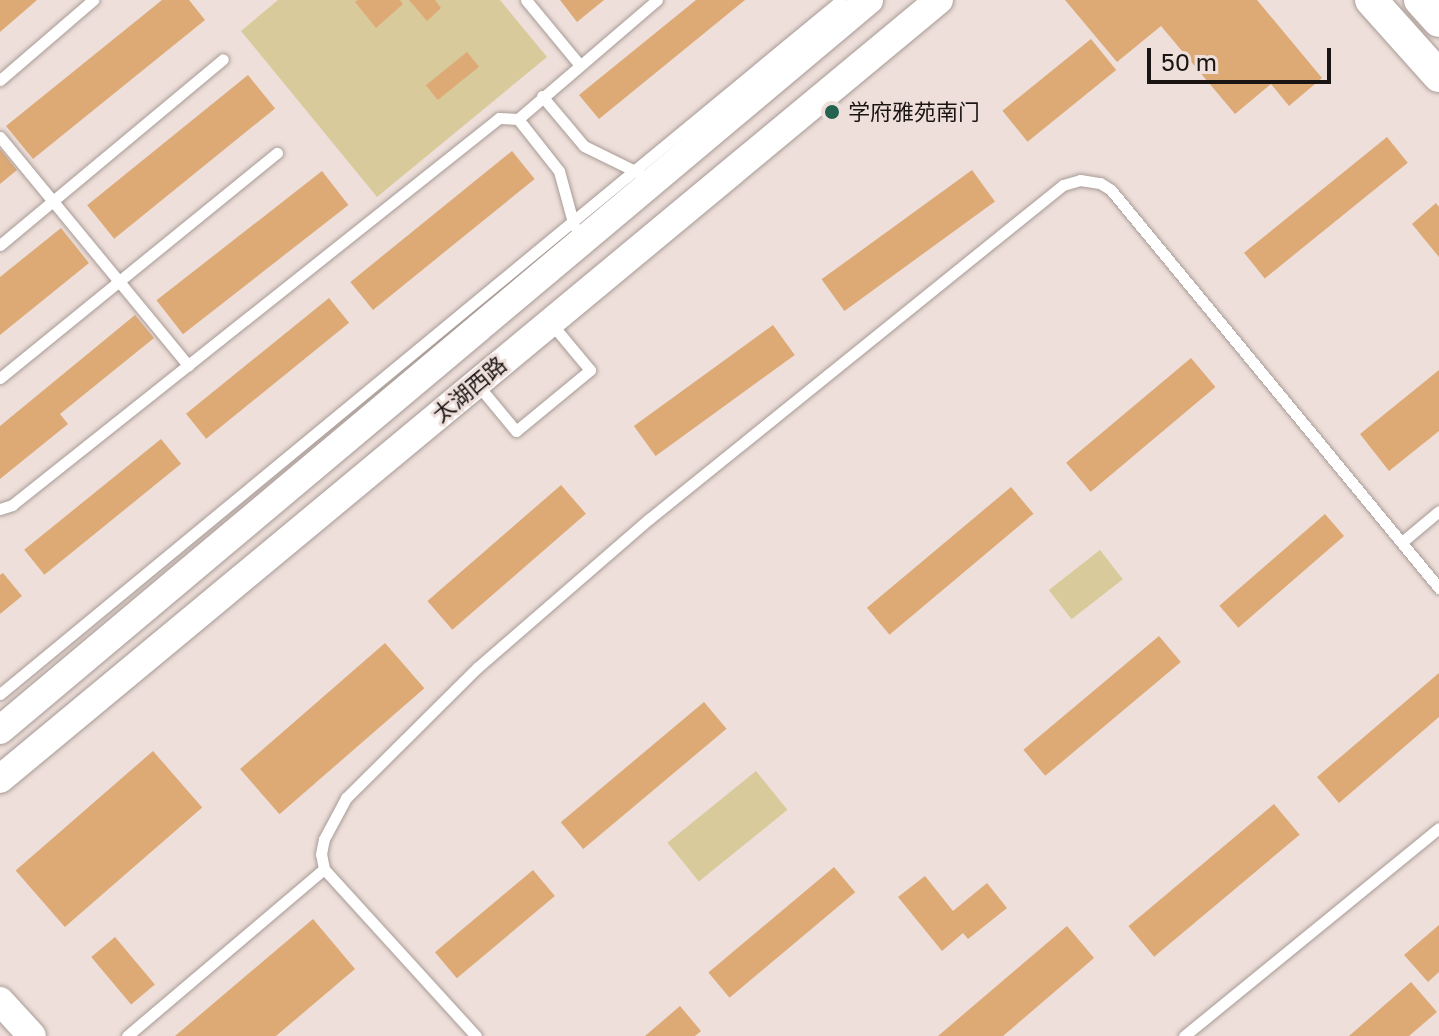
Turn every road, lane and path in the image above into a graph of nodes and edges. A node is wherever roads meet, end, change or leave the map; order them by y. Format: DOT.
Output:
graph roads {
  1 [pos="93,0"];
  2 [pos="526,0"];
  3 [pos="657,0"];
  4 [pos="841,0"];
  5 [pos="869,0"];
  6 [pos="939,0"];
  7 [pos="1371,0"];
  8 [pos="1420,0"];
  9 [pos="1439,21"];
  10 [pos="223,59"];
  11 [pos="579,64"];
  12 [pos="1439,76"];
  13 [pos="0,80"];
  14 [pos="542,96"];
  15 [pos="518,119"];
  16 [pos="0,137"];
  17 [pos="277,153"];
  18 [pos="644,176"];
  19 [pos="53,201"];
  20 [pos="576,232"];
  21 [pos="0,245"];
  22 [pos="119,281"];
  23 [pos="550,322"];
  24 [pos="188,365"];
  25 [pos="0,378"];
  26 [pos="476,384"];
  27 [pos="0,509"];
  28 [pos="1439,511"];
  29 [pos="1402,542"];
  30 [pos="1439,588"];
  31 [pos="0,694"];
  32 [pos="0,730"];
  33 [pos="0,779"];
  34 [pos="1439,828"];
  35 [pos="324,869"];
  36 [pos="0,1001"];
  37 [pos="32,1036"];
  38 [pos="127,1036"];
  39 [pos="476,1036"];
  40 [pos="1184,1036"];
  1 -- 13 [label="lane"];
  2 -- 11 [label="lane"];
  3 -- 11 [label="lane"];
  4 -- 18 [label="lane"];
  5 -- 18 [label="street, 太湖西路"];
  6 -- 23 [label="street, 太湖西路"];
  7 -- 12 [label="main road"];
  8 -- 9 [label="main road"];
  10 -- 19 [label="lane"];
  11 -- 14 [label="lane"];
  14 -- 15 [label="lane"];
  14 -- 18 [label="lane"];
  15 -- 20 [label="lane"];
  15 -- 24 [label="lane"];
  16 -- 19 [label="lane"];
  17 -- 22 [label="lane"];
  18 -- 20 [label="street, 太湖西路"];
  19 -- 21 [label="lane"];
  19 -- 22 [label="lane"];
  20 -- 31 [label="lane"];
  20 -- 32 [label="street, 太湖西路"];
  22 -- 24 [label="lane"];
  22 -- 25 [label="lane"];
  23 -- 26 [label="street, 太湖西路"];
  23 -- 26 [label="lane"];
  24 -- 27 [label="lane"];
  26 -- 33 [label="street, 太湖西路"];
  28 -- 29 [label="lane"];
  29 -- 30 [label="lane"];
  29 -- 35 [label="lane"];
  34 -- 40 [label="lane"];
  35 -- 38 [label="lane"];
  35 -- 39 [label="lane"];
  36 -- 37 [label="street"];
}
